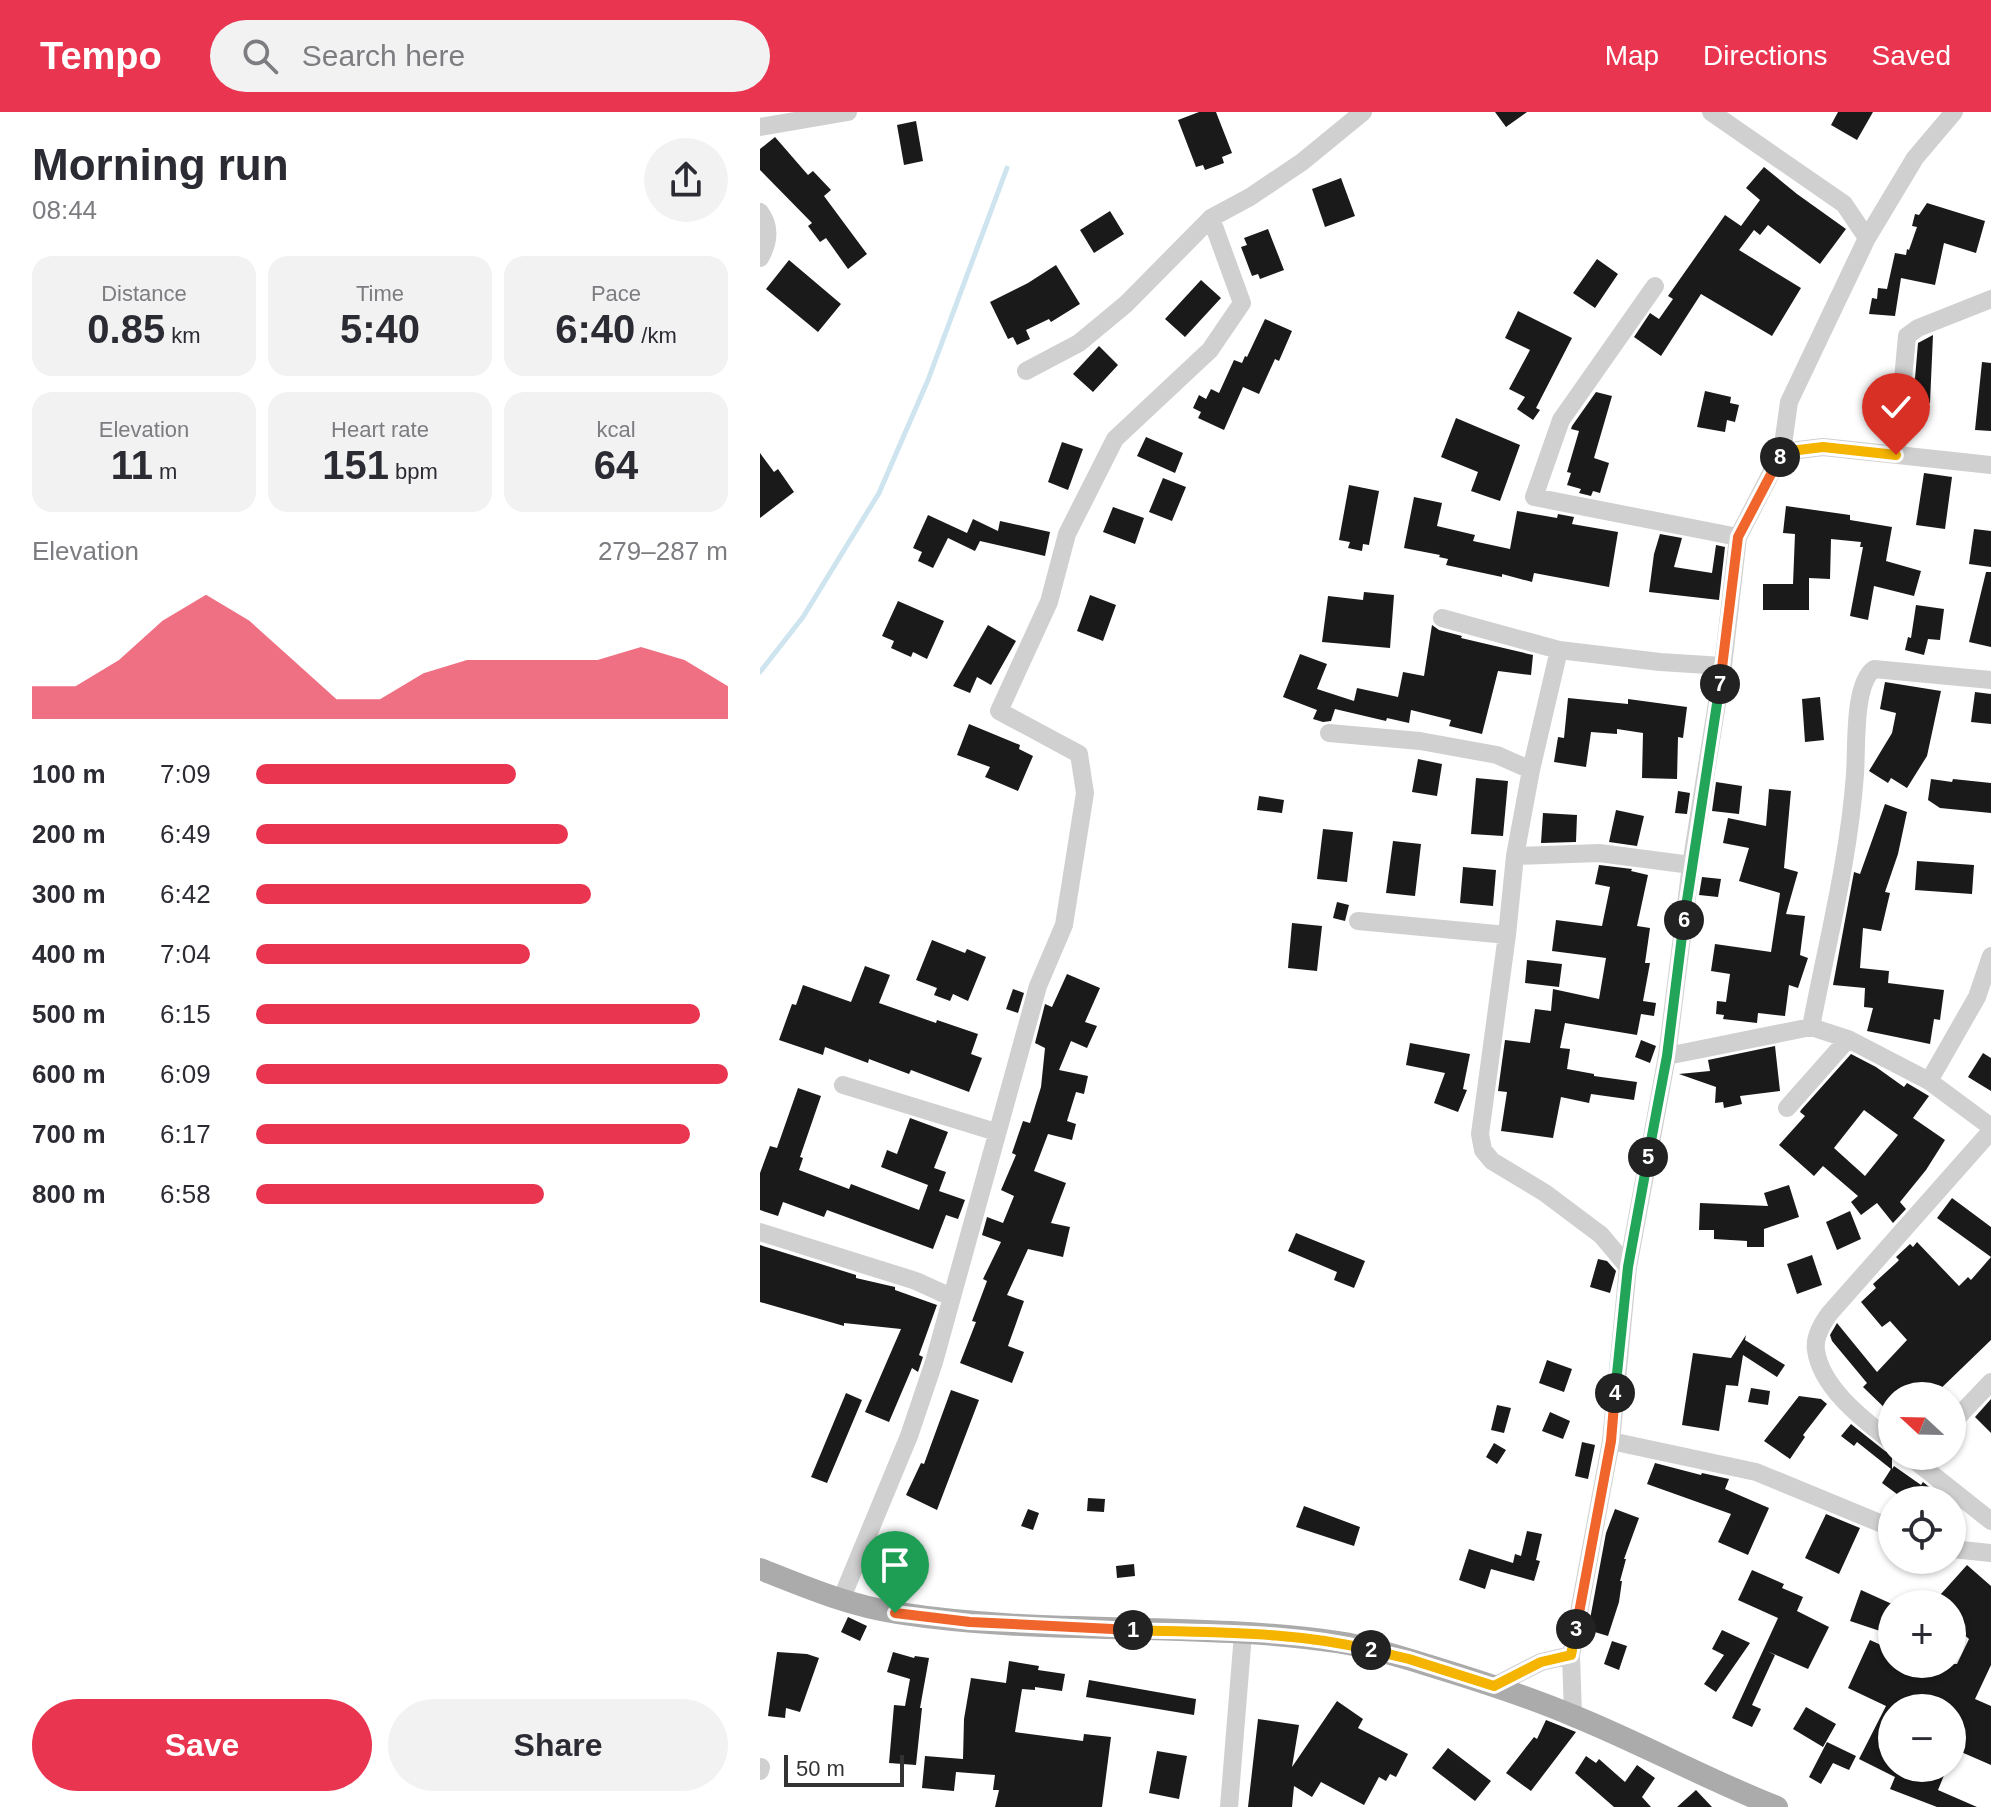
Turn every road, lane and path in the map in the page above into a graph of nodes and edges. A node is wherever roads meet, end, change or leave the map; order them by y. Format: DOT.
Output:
graph roads {
  1 [pos="848,112"];
  2 [pos="1363,112"];
  3 [pos="1711,112"];
  4 [pos="1954,112"];
  5 [pos="760,127"];
  6 [pos="760,212"];
  7 [pos="1211,218"];
  8 [pos="1867,238"];
  9 [pos="760,258"];
  10 [pos="1655,286"];
  11 [pos="1991,299"];
  12 [pos="1026,371"];
  13 [pos="1782,452"];
  14 [pos="1896,455"];
  15 [pos="1991,465"];
  16 [pos="1738,537"];
  17 [pos="1442,618"];
  18 [pos="1559,650"];
  19 [pos="1723,666"];
  20 [pos="1991,680"];
  21 [pos="1329,733"];
  22 [pos="1531,770"];
  23 [pos="1515,856"];
  24 [pos="1691,865"];
  25 [pos="1358,921"];
  26 [pos="1507,935"];
  27 [pos="1991,956"];
  28 [pos="1811,1027"];
  29 [pos="1848,1039"];
  30 [pos="1667,1056"];
  31 [pos="1929,1081"];
  32 [pos="843,1085"];
  33 [pos="1787,1108"];
  34 [pos="1991,1129"];
  35 [pos="996,1132"];
  36 [pos="760,1232"];
  37 [pos="1628,1267"];
  38 [pos="951,1297"];
  39 [pos="1991,1382"];
  40 [pos="1966,1408"];
  41 [pos="1878,1431"];
  42 [pos="1611,1441"];
  43 [pos="1929,1470"];
  44 [pos="1991,1521"];
  45 [pos="1878,1522"];
  46 [pos="1966,1550"];
  47 [pos="1991,1553"];
  48 [pos="760,1569"];
  49 [pos="841,1600"];
  50 [pos="1243,1634"];
  51 [pos="1571,1655"];
  52 [pos="1494,1686"];
  53 [pos="1573,1715"];
  54 [pos="1229,1807"];
  55 [pos="1777,1807"];
  1 -- 5 [label="street"];
  2 -- 7 [label="street"];
  3 -- 8 [label="street"];
  4 -- 8 [label="street"];
  6 -- 9 [label="street"];
  7 -- 12 [label="street"];
  7 -- 35 [label="street"];
  8 -- 13 [label="street"];
  10 -- 16 [label="street"];
  11 -- 14 [label="street"];
  13 -- 14 [label="street"];
  13 -- 16 [label="street"];
  14 -- 15 [label="street"];
  16 -- 19 [label="street"];
  17 -- 18 [label="street"];
  18 -- 19 [label="street"];
  18 -- 22 [label="street"];
  19 -- 24 [label="street"];
  20 -- 28 [label="street"];
  21 -- 22 [label="street"];
  22 -- 23 [label="street"];
  23 -- 24 [label="street"];
  23 -- 26 [label="street"];
  24 -- 30 [label="street"];
  25 -- 26 [label="street"];
  26 -- 37 [label="street"];
  27 -- 31 [label="street"];
  28 -- 29 [label="street"];
  28 -- 30 [label="street"];
  29 -- 31 [label="street"];
  29 -- 33 [label="street"];
  30 -- 37 [label="street"];
  31 -- 34 [label="street"];
  32 -- 35 [label="street"];
  34 -- 41 [label="street"];
  35 -- 38 [label="street"];
  36 -- 38 [label="street"];
  37 -- 42 [label="street"];
  38 -- 49 [label="street"];
  39 -- 40 [label="street"];
  42 -- 45 [label="street"];
  42 -- 51 [label="street"];
  43 -- 44 [label="street"];
  46 -- 47 [label="street"];
  48 -- 49 [label="main road"];
  49 -- 50 [label="main road"];
  50 -- 52 [label="main road"];
  50 -- 54 [label="street"];
  51 -- 52 [label="street"];
  51 -- 53 [label="street"];
  52 -- 53 [label="main road"];
  53 -- 55 [label="main road"];
}
